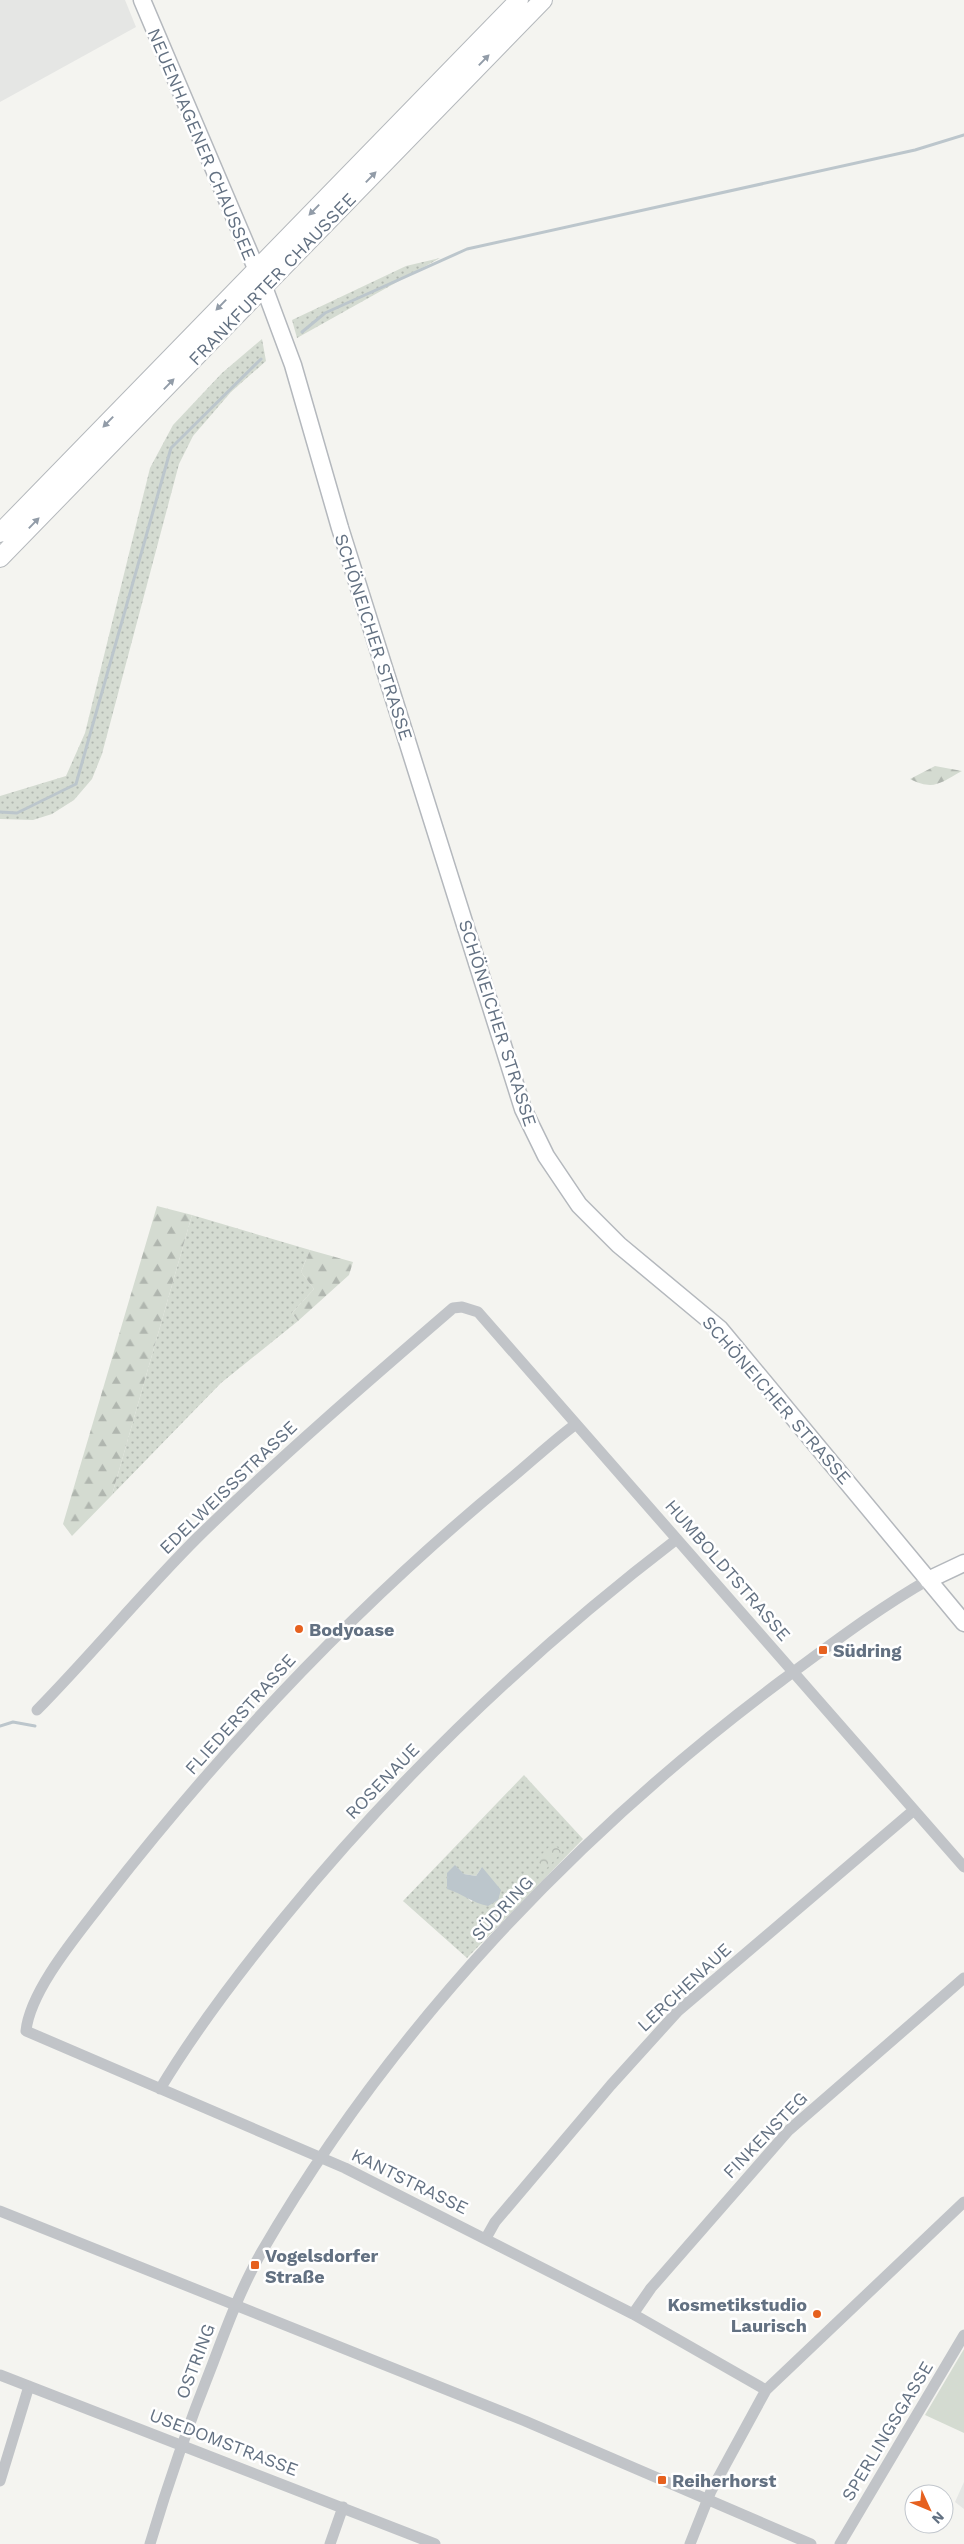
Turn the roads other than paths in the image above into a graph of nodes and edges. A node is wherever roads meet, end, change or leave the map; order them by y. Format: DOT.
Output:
graph roads {
  1 [pos="142,0"];
  2 [pos="519,0"];
  3 [pos="543,0"];
  4 [pos="255,270"];
  5 [pos="264,288"];
  6 [pos="0,533"];
  7 [pos="0,558"];
  8 [pos="459,1306"];
  9 [pos="576,1424"];
  10 [pos="677,1539"];
  11 [pos="964,1563"];
  12 [pos="928,1580"];
  13 [pos="964,1623"];
  14 [pos="794,1671"];
  15 [pos="37,1710"];
  16 [pos="914,1810"];
  17 [pos="964,1867"];
  18 [pos="964,1978"];
  19 [pos="26,2031"];
  20 [pos="160,2089"];
  21 [pos="322,2158"];
  22 [pos="964,2202"];
  23 [pos="0,2211"];
  24 [pos="486,2238"];
  25 [pos="236,2304"];
  26 [pos="633,2314"];
  27 [pos="964,2335"];
  28 [pos="0,2375"];
  29 [pos="29,2386"];
  30 [pos="766,2390"];
  31 [pos="181,2445"];
  32 [pos="0,2482"];
  33 [pos="708,2499"];
  34 [pos="343,2508"];
  35 [pos="150,2544"];
  36 [pos="330,2544"];
  37 [pos="435,2544"];
  38 [pos="690,2544"];
  39 [pos="811,2544"];
  40 [pos="840,2544"];
  1 -- 4 [label="main road, NEUENHAGENER CHAUSSEE"];
  2 -- 4 [label="main road, FRANKFURTER CHAUSSEE, one-way"];
  5 -- 3 [label="main road, FRANKFURTER CHAUSSEE, one-way"];
  4 -- 5 [label="main road, NEUENHAGENER CHAUSSEE"];
  4 -- 6 [label="main road, FRANKFURTER CHAUSSEE, one-way"];
  7 -- 5 [label="main road, FRANKFURTER CHAUSSEE, one-way"];
  5 -- 12 [label="main road, SCHÖNEICHER STRASSE"];
  8 -- 9 [label="street, HUMBOLDTSTRASSE"];
  8 -- 15 [label="street, EDELWEISSSTRASSE"];
  9 -- 10 [label="street, HUMBOLDTSTRASSE"];
  9 -- 19 [label="street, FLIEDERSTRASSE"];
  10 -- 14 [label="street, HUMBOLDTSTRASSE"];
  10 -- 20 [label="street, ROSENAUE"];
  11 -- 12 [label="main road"];
  12 -- 13 [label="main road, SCHÖNEICHER STRASSE"];
  12 -- 14 [label="street, SÜDRING"];
  14 -- 16 [label="street, HUMBOLDTSTRASSE"];
  14 -- 21 [label="street, SÜDRING"];
  16 -- 17 [label="street, HUMBOLDTSTRASSE"];
  16 -- 24 [label="street, LERCHENAUE"];
  18 -- 26 [label="street, FINKENSTEG"];
  19 -- 20 [label="street, KANTSTRASSE"];
  20 -- 21 [label="street, KANTSTRASSE"];
  21 -- 24 [label="street, KANTSTRASSE"];
  21 -- 25 [label="street, SÜDRING"];
  22 -- 30 [label="street"];
  23 -- 25 [label="street"];
  24 -- 26 [label="street, KANTSTRASSE"];
  25 -- 31 [label="street, OSTRING"];
  25 -- 33 [label="street"];
  26 -- 30 [label="street, KANTSTRASSE"];
  27 -- 40 [label="street, SPERLINGSGASSE"];
  28 -- 29 [label="street, USEDOMSTRASSE"];
  29 -- 31 [label="street, USEDOMSTRASSE"];
  29 -- 32 [label="street"];
  30 -- 33 [label="street"];
  31 -- 34 [label="street, USEDOMSTRASSE"];
  31 -- 35 [label="street, OSTRING"];
  33 -- 38 [label="street"];
  33 -- 39 [label="street"];
  34 -- 36 [label="street"];
  34 -- 37 [label="street, USEDOMSTRASSE"];
}
